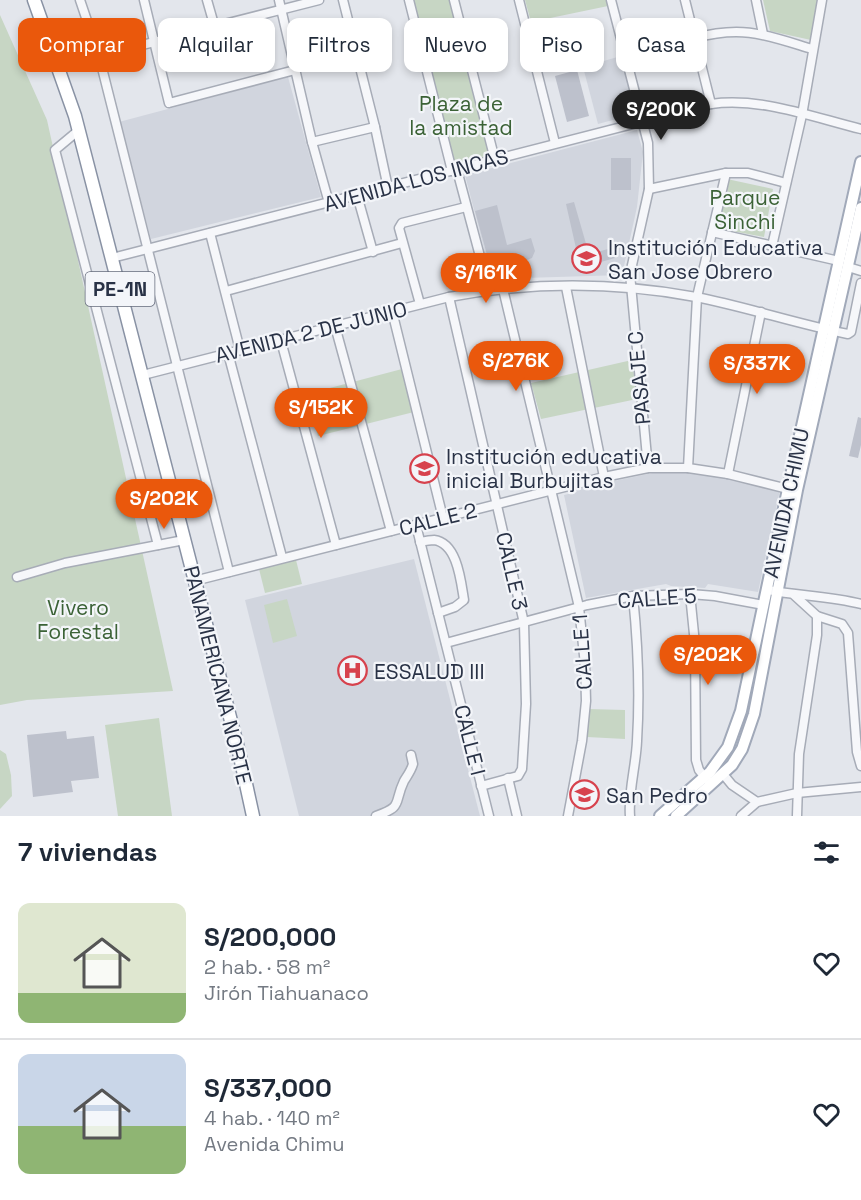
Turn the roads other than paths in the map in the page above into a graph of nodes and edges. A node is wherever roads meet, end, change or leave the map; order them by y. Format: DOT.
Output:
graph roads {
  1 [pos="34,0"];
  2 [pos="80,0"];
  3 [pos="144,0"];
  4 [pos="207,0"];
  5 [pos="319,0"];
  6 [pos="343,0"];
  7 [pos="409,0"];
  8 [pos="454,0"];
  9 [pos="519,0"];
  10 [pos="611,0"];
  11 [pos="685,0"];
  12 [pos="756,0"];
  13 [pos="822,0"];
  14 [pos="280,4"];
  15 [pos="86,18"];
  16 [pos="212,18"];
  17 [pos="242,18"];
  18 [pos="690,18"];
  19 [pos="763,34"];
  20 [pos="287,35"];
  21 [pos="707,35"];
  22 [pos="158,42"];
  23 [pos="155,43"];
  24 [pos="146,45"];
  25 [pos="812,49"];
  26 [pos="103,72"];
  27 [pos="287,72"];
  28 [pos="295,72"];
  29 [pos="703,72"];
  30 [pos="711,104"];
  31 [pos="802,115"];
  32 [pos="642,122"];
  33 [pos="375,127"];
  34 [pos="861,129"];
  35 [pos="79,130"];
  36 [pos="312,142"];
  37 [pos="555,143"];
  38 [pos="495,160"];
  39 [pos="861,162"];
  40 [pos="454,170"];
  41 [pos="726,173"];
  42 [pos="786,183"];
  43 [pos="388,188"];
  44 [pos="649,189"];
  45 [pos="357,195"];
  46 [pos="329,203"];
  47 [pos="466,207"];
  48 [pos="861,208"];
  49 [pos="712,232"];
  50 [pos="210,233"];
  51 [pos="402,243"];
  52 [pos="772,246"];
  53 [pos="147,249"];
  54 [pos="373,252"];
  55 [pos="112,258"];
  56 [pos="843,264"];
  57 [pos="861,271"];
  58 [pos="845,282"];
  59 [pos="861,285"];
  60 [pos="566,287"];
  61 [pos="631,288"];
  62 [pos="503,289"];
  63 [pos="489,290"];
  64 [pos="226,291"];
  65 [pos="449,297"];
  66 [pos="697,297"];
  67 [pos="420,304"];
  68 [pos="392,311"];
  69 [pos="761,312"];
  70 [pos="336,326"];
  71 [pos="829,330"];
  72 [pos="281,341"];
  73 [pos="240,350"];
  74 [pos="228,353"];
  75 [pos="177,366"];
  76 [pos="143,375"];
  77 [pos="648,468"];
  78 [pos="688,468"];
  79 [pos="728,474"];
  80 [pos="604,477"];
  81 [pos="788,489"];
  82 [pos="552,490"];
  83 [pos="496,504"];
  84 [pos="443,518"];
  85 [pos="416,525"];
  86 [pos="391,531"];
  87 [pos="184,540"];
  88 [pos="420,542"];
  89 [pos="158,545"];
  90 [pos="336,545"];
  91 [pos="282,557"];
  92 [pos="229,572"];
  93 [pos="17,576"];
  94 [pos="194,581"];
  95 [pos="772,591"];
  96 [pos="690,594"];
  97 [pos="794,595"];
  98 [pos="633,596"];
  99 [pos="861,604"];
  100 [pos="764,605"];
  101 [pos="579,607"];
  102 [pos="438,613"];
  103 [pos="817,616"];
  104 [pos="524,624"];
  105 [pos="446,643"];
  106 [pos="411,755"];
  107 [pos="861,766"];
  108 [pos="723,774"];
  109 [pos="508,778"];
  110 [pos="708,781"];
  111 [pos="481,786"];
  112 [pos="861,787"];
  113 [pos="796,793"];
  114 [pos="248,796"];
  115 [pos="757,802"];
  116 [pos="749,813"];
  117 [pos="248,816"];
  118 [pos="253,816"];
  119 [pos="376,816"];
  120 [pos="489,816"];
  121 [pos="517,816"];
  122 [pos="567,816"];
  123 [pos="630,816"];
  124 [pos="660,816"];
  125 [pos="676,816"];
  126 [pos="741,816"];
  127 [pos="798,816"];
  1 -- 35 [label="highway, PANAMERICANA NORTE / PE-1N"];
  2 -- 15 [label="street"];
  3 -- 23 [label="street"];
  4 -- 16 [label="street"];
  5 -- 14 [label="street"];
  6 -- 33 [label="street"];
  7 -- 40 [label="street"];
  8 -- 38 [label="street"];
  9 -- 37 [label="street"];
  10 -- 32 [label="street, PASAJE C"];
  11 -- 18 [label="street"];
  12 -- 19 [label="street"];
  13 -- 25 [label="street"];
  14 -- 17 [label="street"];
  14 -- 20 [label="street"];
  19 -- 21 [label="street"];
  19 -- 25 [label="street"];
  22 -- 23 [label="street"];
  23 -- 24 [label="street"];
  23 -- 27 [label="street"];
  25 -- 31 [label="street"];
  26 -- 53 [label="street"];
  28 -- 36 [label="street"];
  29 -- 30 [label="street"];
  30 -- 31 [label="street, AVENIDA LOS INCAS"];
  30 -- 32 [label="street, AVENIDA LOS INCAS"];
  31 -- 34 [label="street, AVENIDA LOS INCAS"];
  31 -- 42 [label="street"];
  32 -- 37 [label="street, AVENIDA LOS INCAS"];
  32 -- 44 [label="street, PASAJE C"];
  33 -- 36 [label="street"];
  33 -- 43 [label="street"];
  35 -- 55 [label="highway, PANAMERICANA NORTE / PE-1N"];
  35 -- 89 [label="street"];
  36 -- 46 [label="street"];
  37 -- 38 [label="street, AVENIDA LOS INCAS"];
  38 -- 40 [label="street, AVENIDA LOS INCAS"];
  39 -- 56 [label="main road, AVENIDA CHIMU"];
  40 -- 43 [label="street, AVENIDA LOS INCAS"];
  40 -- 47 [label="street"];
  41 -- 42 [label="street"];
  41 -- 44 [label="street"];
  41 -- 49 [label="street"];
  42 -- 52 [label="street"];
  43 -- 45 [label="street, AVENIDA LOS INCAS"];
  44 -- 61 [label="street, PASAJE C"];
  45 -- 46 [label="street, AVENIDA LOS INCAS"];
  45 -- 54 [label="street"];
  46 -- 50 [label="street, AVENIDA LOS INCAS"];
  47 -- 51 [label="street"];
  47 -- 63 [label="street"];
  48 -- 56 [label="main road, AVENIDA CHIMU"];
  49 -- 52 [label="street"];
  49 -- 66 [label="street"];
  50 -- 53 [label="street, AVENIDA LOS INCAS"];
  50 -- 64 [label="street"];
  51 -- 54 [label="street"];
  51 -- 67 [label="street"];
  52 -- 56 [label="street"];
  53 -- 55 [label="street, AVENIDA LOS INCAS"];
  53 -- 75 [label="street"];
  54 -- 64 [label="street"];
  55 -- 76 [label="highway, PANAMERICANA NORTE / PE-1N"];
  56 -- 57 [label="street"];
  56 -- 58 [label="main road, AVENIDA CHIMU"];
  56 -- 71 [label="main road, AVENIDA CHIMU"];
  58 -- 59 [label="street"];
  58 -- 71 [label="main road, AVENIDA CHIMU"];
  59 -- 71 [label="street"];
  60 -- 61 [label="street, AVENIDA 2 DE JUNIO"];
  60 -- 62 [label="street, AVENIDA 2 DE JUNIO"];
  60 -- 80 [label="street"];
  61 -- 66 [label="street, AVENIDA 2 DE JUNIO"];
  61 -- 77 [label="street, PASAJE C"];
  62 -- 63 [label="street, AVENIDA 2 DE JUNIO"];
  62 -- 82 [label="street, CALLE 1"];
  63 -- 65 [label="street, AVENIDA 2 DE JUNIO"];
  64 -- 73 [label="street"];
  65 -- 67 [label="street, AVENIDA 2 DE JUNIO"];
  65 -- 83 [label="street, CALLE 3"];
  66 -- 69 [label="street, AVENIDA 2 DE JUNIO"];
  66 -- 78 [label="street"];
  67 -- 68 [label="street, AVENIDA 2 DE JUNIO"];
  68 -- 70 [label="street, AVENIDA 2 DE JUNIO"];
  68 -- 84 [label="street"];
  69 -- 71 [label="street, AVENIDA 2 DE JUNIO"];
  69 -- 79 [label="street"];
  70 -- 72 [label="street, AVENIDA 2 DE JUNIO"];
  70 -- 86 [label="street"];
  71 -- 81 [label="main road, AVENIDA CHIMU"];
  71 -- 95 [label="main road, AVENIDA CHIMU"];
  72 -- 73 [label="street, AVENIDA 2 DE JUNIO"];
  72 -- 90 [label="street"];
  73 -- 74 [label="street, AVENIDA 2 DE JUNIO"];
  74 -- 75 [label="street, AVENIDA 2 DE JUNIO"];
  74 -- 91 [label="street"];
  75 -- 76 [label="street, AVENIDA 2 DE JUNIO"];
  75 -- 92 [label="street"];
  76 -- 87 [label="highway, PANAMERICANA NORTE / PE-1N"];
  77 -- 78 [label="street, CALLE 2"];
  77 -- 80 [label="street, CALLE 2"];
  78 -- 79 [label="street, CALLE 2"];
  79 -- 81 [label="street, CALLE 2"];
  80 -- 82 [label="street, CALLE 2"];
  81 -- 95 [label="main road, AVENIDA CHIMU"];
  82 -- 83 [label="street, CALLE 2"];
  82 -- 101 [label="street, CALLE 1"];
  83 -- 84 [label="street, CALLE 2"];
  83 -- 104 [label="street, CALLE 3"];
  84 -- 85 [label="street, CALLE 2"];
  85 -- 86 [label="street, CALLE 2"];
  85 -- 88 [label="street, CALLE I"];
  86 -- 90 [label="street, CALLE 2"];
  87 -- 89 [label="street"];
  87 -- 94 [label="highway, PANAMERICANA NORTE / PE-1N"];
  88 -- 102 [label="street, CALLE I"];
  88 -- 102 [label="street"];
  89 -- 93 [label="street"];
  90 -- 91 [label="street, CALLE 2"];
  91 -- 92 [label="street, CALLE 2"];
  92 -- 94 [label="street, CALLE 2"];
  94 -- 114 [label="highway, PANAMERICANA NORTE / PE-1N"];
  95 -- 97 [label="street"];
  95 -- 100 [label="main road, AVENIDA CHIMU"];
  95 -- 108 [label="main road, AVENIDA CHIMU"];
  96 -- 98 [label="street, CALLE 5"];
  96 -- 100 [label="street, CALLE 5"];
  96 -- 110 [label="street"];
  97 -- 99 [label="street"];
  97 -- 103 [label="street"];
  98 -- 101 [label="street, CALLE 5"];
  98 -- 123 [label="street"];
  100 -- 110 [label="main road, AVENIDA CHIMU"];
  101 -- 104 [label="street, CALLE 5"];
  101 -- 122 [label="street, CALLE 1"];
  102 -- 105 [label="street, CALLE I"];
  103 -- 107 [label="street"];
  103 -- 113 [label="street"];
  104 -- 105 [label="street, CALLE 5"];
  104 -- 109 [label="street, CALLE 3"];
  105 -- 111 [label="street, CALLE I"];
  106 -- 119 [label="street"];
  108 -- 110 [label="main road, AVENIDA CHIMU"];
  108 -- 115 [label="street"];
  109 -- 111 [label="street"];
  109 -- 121 [label="street"];
  110 -- 124 [label="main road, AVENIDA CHIMU"];
  110 -- 125 [label="main road, AVENIDA CHIMU"];
  111 -- 120 [label="street, CALLE I"];
  112 -- 113 [label="street"];
  113 -- 115 [label="street"];
  113 -- 127 [label="street"];
  114 -- 117 [label="highway, PANAMERICANA NORTE / PE-1N"];
  114 -- 118 [label="highway, PANAMERICANA NORTE / PE-1N"];
  115 -- 116 [label="street"];
  116 -- 126 [label="street"];
}
